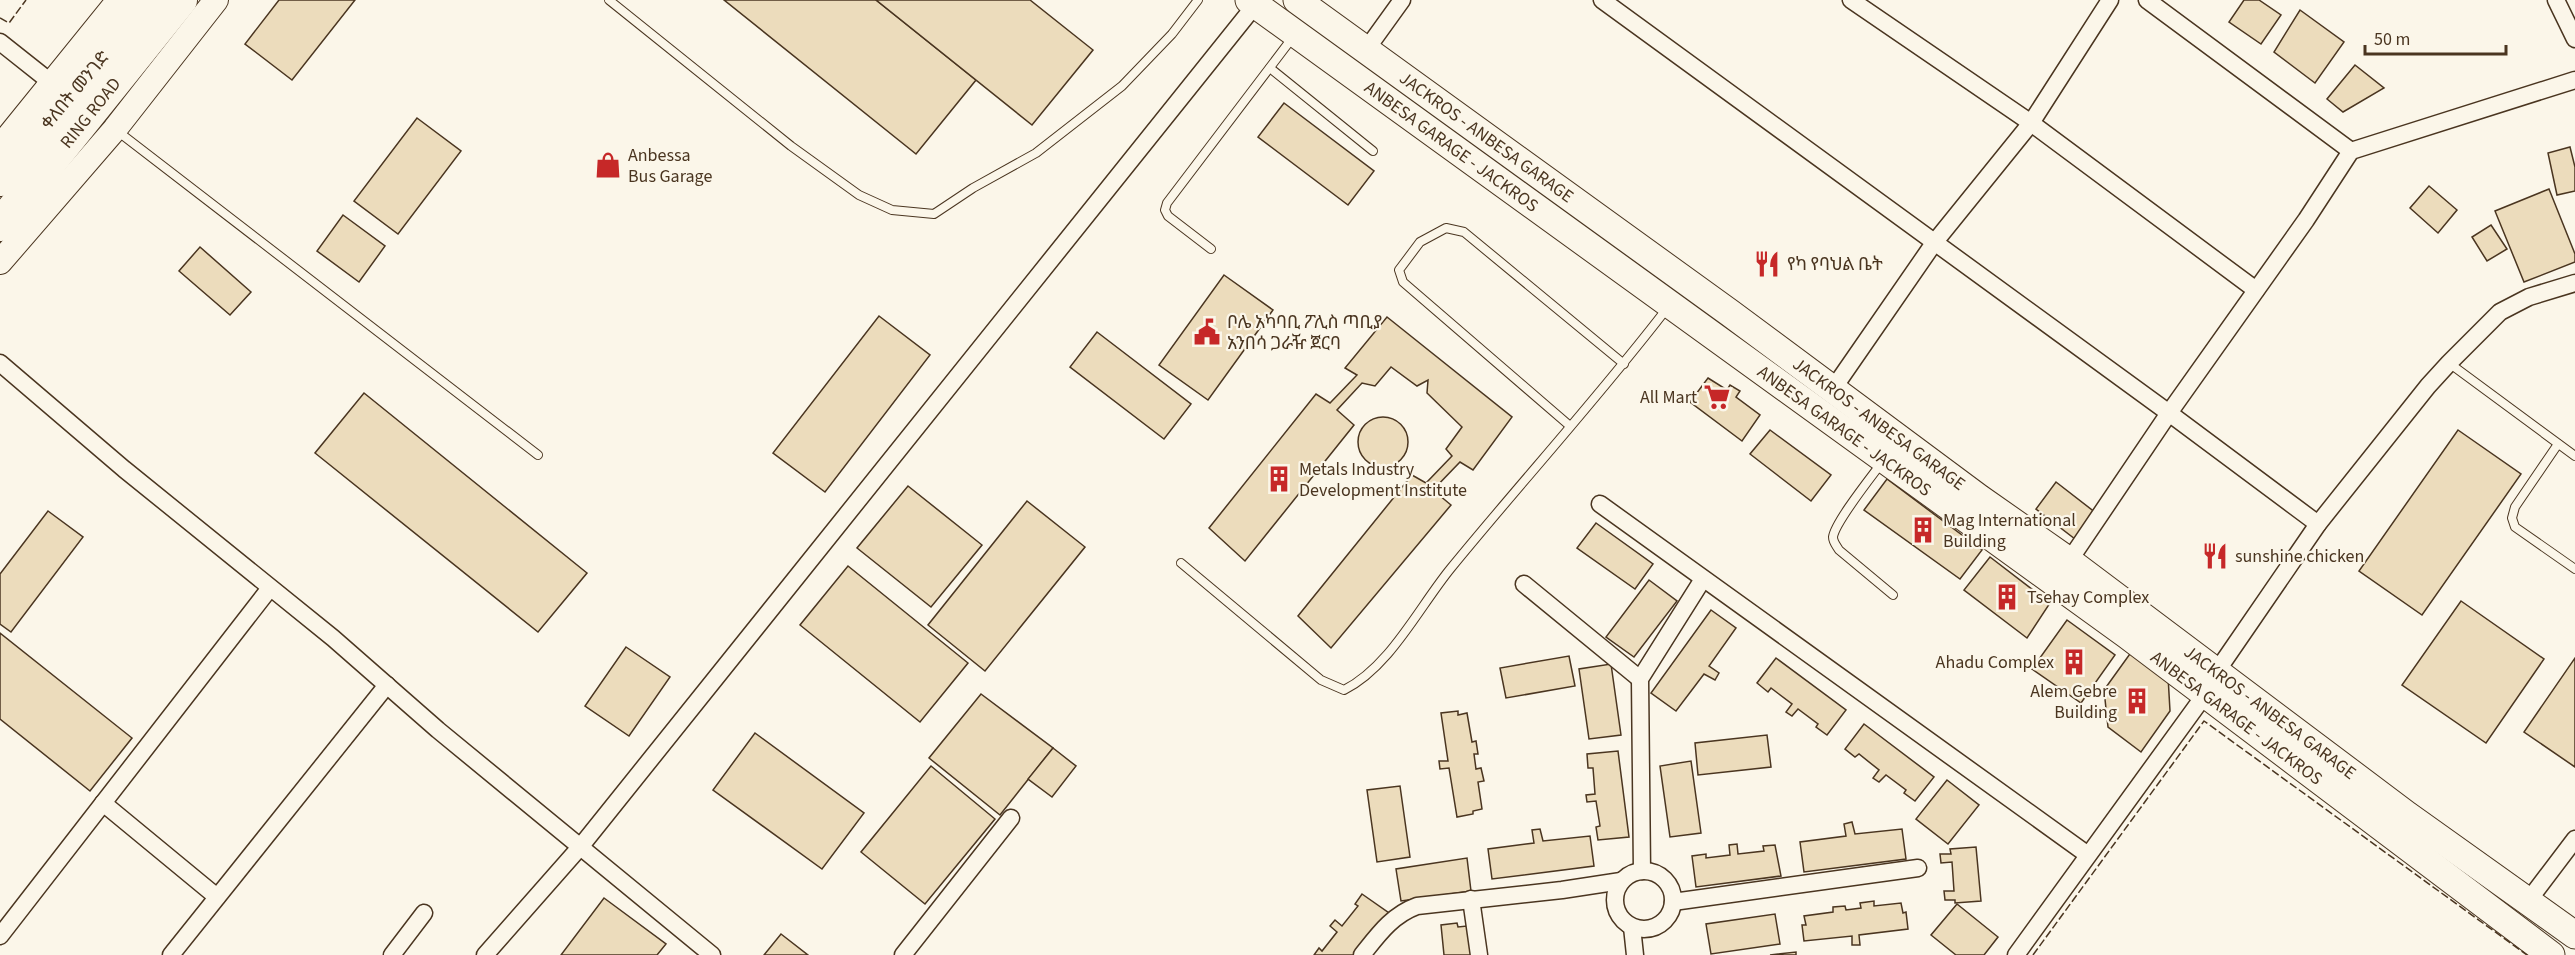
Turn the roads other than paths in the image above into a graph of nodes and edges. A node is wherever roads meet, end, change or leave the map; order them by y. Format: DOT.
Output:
graph roads {
  1 [pos="119,0"];
  2 [pos="149,0"];
  3 [pos="181,0"];
  4 [pos="216,0"];
  5 [pos="609,0"];
  6 [pos="1198,0"];
  7 [pos="1297,0"];
  8 [pos="1402,0"];
  9 [pos="1602,0"];
  10 [pos="1851,0"];
  11 [pos="2110,0"];
  12 [pos="2147,0"];
  13 [pos="2556,0"];
  14 [pos="1253,2"];
  15 [pos="1295,34"];
  16 [pos="2575,39"];
  17 [pos="0,42"];
  18 [pos="1366,50"];
  19 [pos="1270,68"];
  20 [pos="2575,80"];
  21 [pos="53,84"];
  22 [pos="2031,123"];
  23 [pos="115,129"];
  24 [pos="0,147"];
  25 [pos="2351,150"];
  26 [pos="1373,152"];
  27 [pos="0,180"];
  28 [pos="1590,213"];
  29 [pos="0,225"];
  30 [pos="1574,236"];
  31 [pos="1935,243"];
  32 [pos="1211,249"];
  33 [pos="0,262"];
  34 [pos="2575,283"];
  35 [pos="2256,290"];
  36 [pos="1670,305"];
  37 [pos="0,363"];
  38 [pos="2449,363"];
  39 [pos="1624,364"];
  40 [pos="1833,388"];
  41 [pos="2169,413"];
  42 [pos="1570,426"];
  43 [pos="2558,444"];
  44 [pos="538,455"];
  45 [pos="2575,456"];
  46 [pos="1884,459"];
  47 [pos="1600,504"];
  48 [pos="2318,525"];
  49 [pos="2069,561"];
  50 [pos="1181,563"];
  51 [pos="2575,569"];
  52 [pos="1703,579"];
  53 [pos="1524,584"];
  54 [pos="270,588"];
  55 [pos="1893,595"];
  56 [pos="2217,671"];
  57 [pos="1640,679"];
  58 [pos="387,685"];
  59 [pos="2205,695"];
  60 [pos="103,803"];
  61 [pos="1011,818"];
  62 [pos="2575,839"];
  63 [pos="581,846"];
  64 [pos="2088,855"];
  65 [pos="1918,868"];
  66 [pos="1642,871"];
  67 [pos="1621,881"];
  68 [pos="217,897"];
  69 [pos="1471,899"];
  70 [pos="2528,901"];
  71 [pos="1673,902"];
  72 [pos="424,913"];
  73 [pos="1632,927"];
  74 [pos="2575,935"];
  75 [pos="0,936"];
  76 [pos="171,955"];
  77 [pos="392,955"];
  78 [pos="485,955"];
  79 [pos="712,955"];
  80 [pos="903,955"];
  81 [pos="1362,955"];
  82 [pos="1479,955"];
  83 [pos="1635,955"];
  84 [pos="2016,955"];
  85 [pos="2552,955"];
  1 -- 21 [label="street"];
  2 -- 27 [label="highway, ቀለበት መንገድ"];
  3 -- 29 [label="highway, RING ROAD"];
  4 -- 23 [label="street"];
  5 -- 6 [label="lane"];
  7 -- 18 [label="main road, JACKROS - ANBESA GARAGE"];
  8 -- 18 [label="street"];
  9 -- 31 [label="street"];
  10 -- 22 [label="street"];
  11 -- 22 [label="street"];
  12 -- 25 [label="street"];
  13 -- 16 [label="street"];
  14 -- 15 [label="main road, ANBESA GARAGE - JACKROS"];
  14 -- 63 [label="street"];
  15 -- 19 [label="lane"];
  15 -- 30 [label="main road, ANBESA GARAGE - JACKROS"];
  17 -- 21 [label="street"];
  18 -- 28 [label="main road, JACKROS - ANBESA GARAGE"];
  19 -- 26 [label="lane"];
  19 -- 32 [label="lane"];
  20 -- 25 [label="street"];
  21 -- 24 [label="street"];
  22 -- 31 [label="street"];
  22 -- 35 [label="street"];
  23 -- 33 [label="street"];
  23 -- 44 [label="lane"];
  25 -- 35 [label="street"];
  28 -- 30 [label="main road"];
  28 -- 40 [label="main road, JACKROS - ANBESA GARAGE"];
  30 -- 36 [label="main road, ANBESA GARAGE - JACKROS"];
  31 -- 40 [label="street"];
  31 -- 41 [label="street"];
  34 -- 38 [label="street"];
  35 -- 41 [label="street"];
  36 -- 39 [label="lane"];
  36 -- 46 [label="main road, ANBESA GARAGE - JACKROS"];
  37 -- 54 [label="street"];
  38 -- 43 [label="lane"];
  38 -- 48 [label="street"];
  39 -- 42 [label="lane"];
  39 -- 42 [label="lane"];
  40 -- 49 [label="main road, JACKROS - ANBESA GARAGE"];
  41 -- 48 [label="street"];
  41 -- 49 [label="street"];
  42 -- 50 [label="lane"];
  43 -- 45 [label="lane"];
  43 -- 51 [label="lane"];
  46 -- 55 [label="lane"];
  46 -- 59 [label="main road, ANBESA GARAGE - JACKROS"];
  47 -- 52 [label="street"];
  48 -- 56 [label="street"];
  49 -- 56 [label="main road, JACKROS - ANBESA GARAGE"];
  52 -- 57 [label="street"];
  52 -- 64 [label="street"];
  53 -- 57 [label="street"];
  54 -- 58 [label="street"];
  54 -- 60 [label="street"];
  56 -- 59 [label="street"];
  56 -- 70 [label="main road, JACKROS - ANBESA GARAGE"];
  57 -- 66 [label="street"];
  58 -- 63 [label="street"];
  58 -- 68 [label="street"];
  59 -- 64 [label="street"];
  59 -- 85 [label="main road, ANBESA GARAGE - JACKROS"];
  60 -- 68 [label="street"];
  60 -- 75 [label="street"];
  61 -- 80 [label="street"];
  62 -- 70 [label="street"];
  63 -- 78 [label="street"];
  63 -- 79 [label="street"];
  64 -- 84 [label="street"];
  65 -- 71 [label="street"];
  66 -- 67 [label="street"];
  66 -- 71 [label="street"];
  67 -- 69 [label="street"];
  67 -- 73 [label="street"];
  68 -- 76 [label="street"];
  69 -- 81 [label="street"];
  69 -- 82 [label="street"];
  70 -- 74 [label="main road, JACKROS - ANBESA GARAGE"];
  71 -- 73 [label="street"];
  72 -- 77 [label="street"];
  73 -- 83 [label="street"];
}
